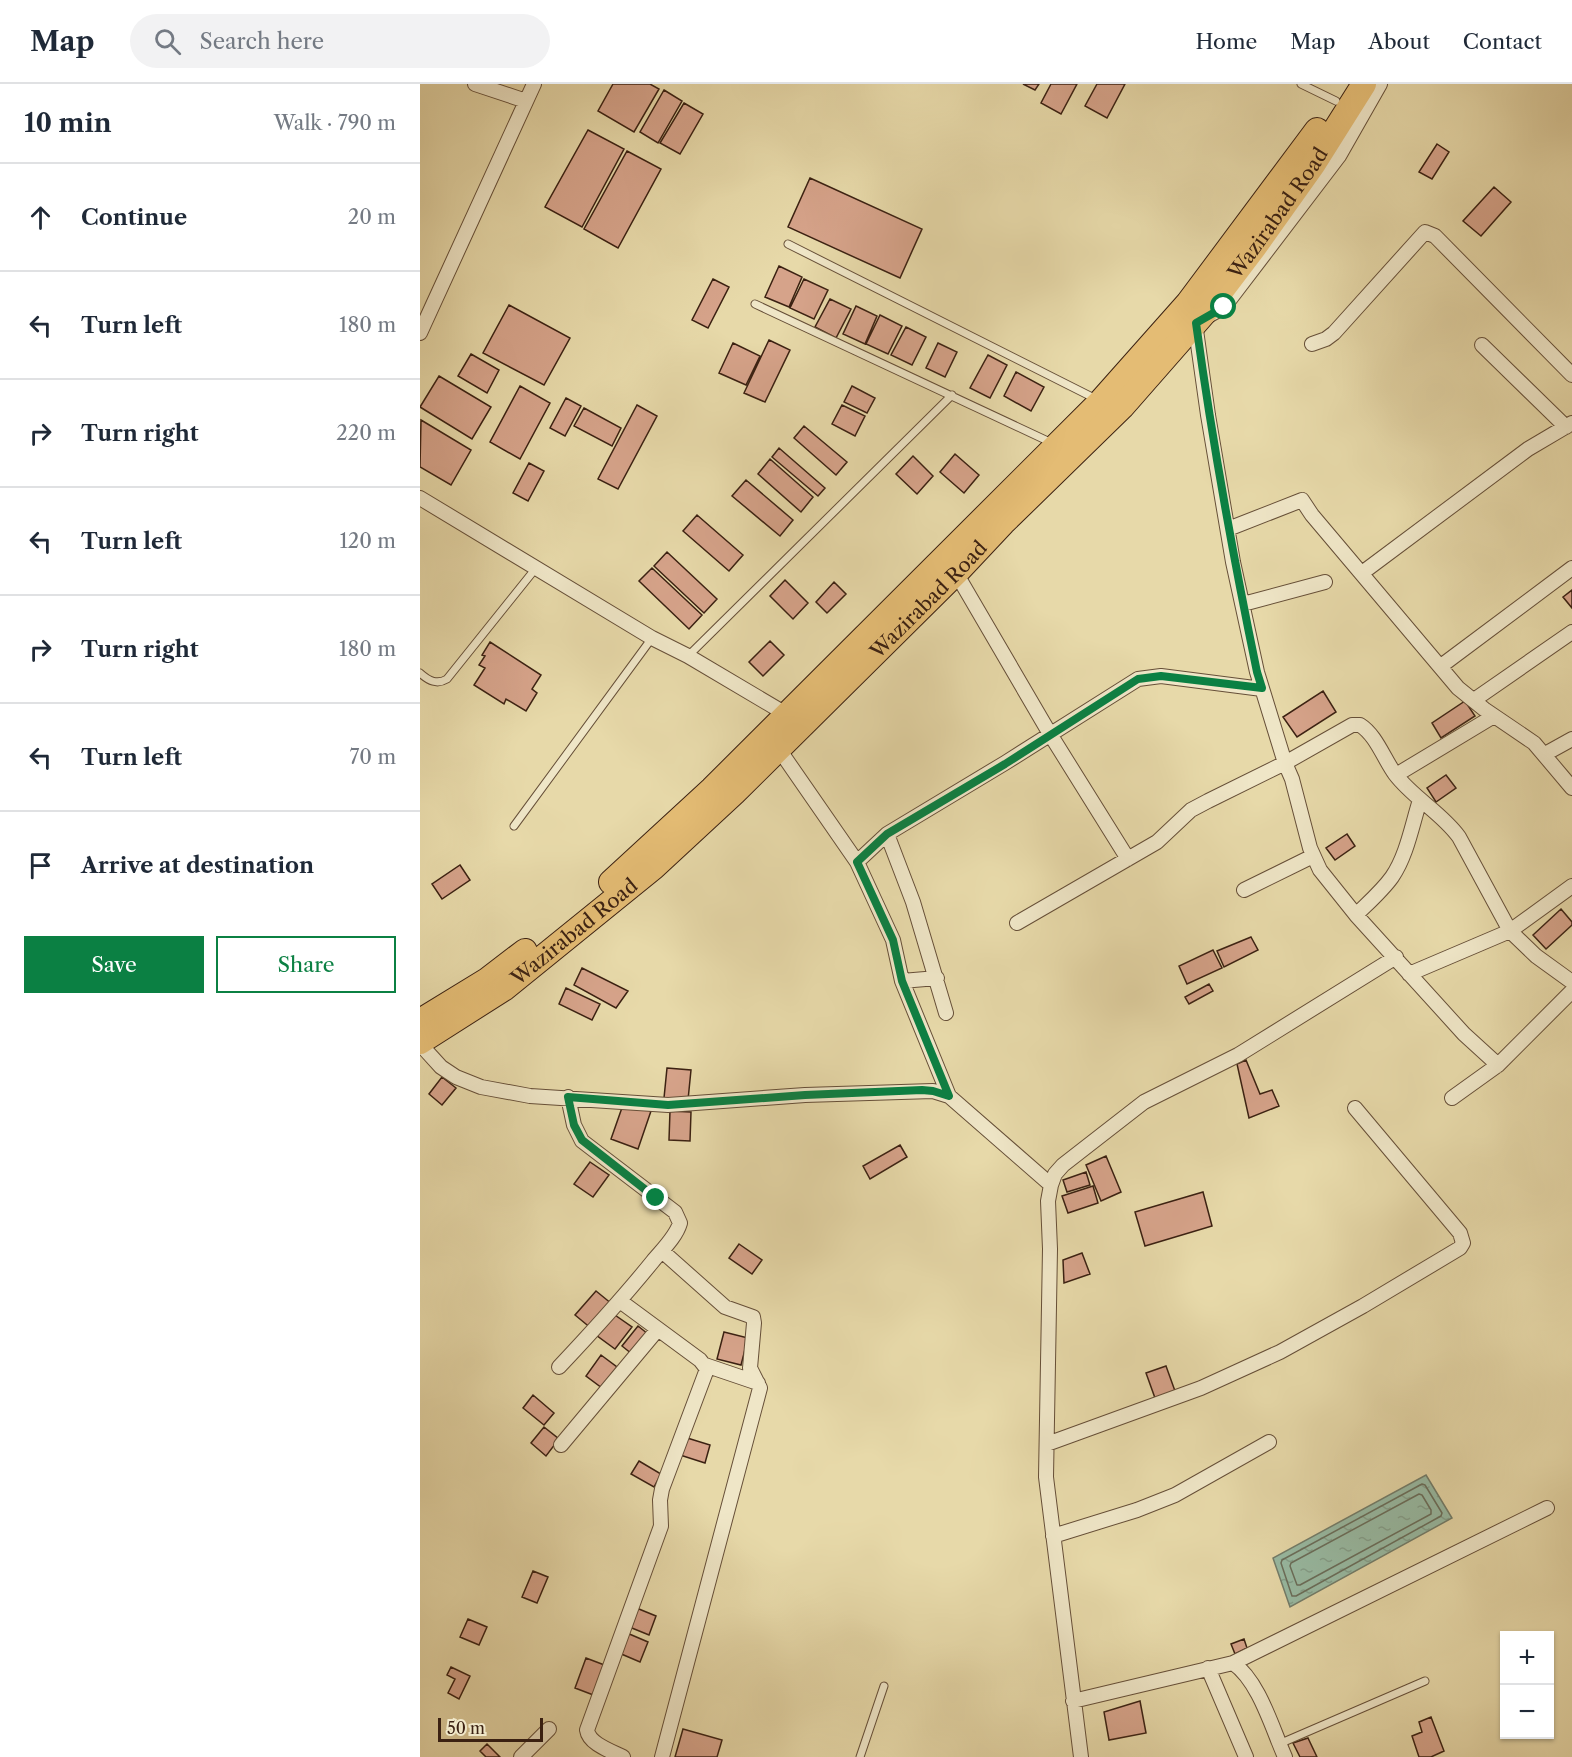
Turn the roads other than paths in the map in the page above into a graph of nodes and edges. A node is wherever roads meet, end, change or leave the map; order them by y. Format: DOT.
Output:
graph roads {
  1 [pos="475,84"];
  2 [pos="534,84"];
  3 [pos="1301,84"];
  4 [pos="1364,84"];
  5 [pos="1380,84"];
  6 [pos="1341,93"];
  7 [pos="526,101"];
  8 [pos="788,244"];
  9 [pos="755,304"];
  10 [pos="1187,318"];
  11 [pos="420,333"];
  12 [pos="1312,344"];
  13 [pos="1482,345"];
  14 [pos="1572,375"];
  15 [pos="952,395"];
  16 [pos="1101,401"];
  17 [pos="1569,425"];
  18 [pos="1057,445"];
  19 [pos="420,498"];
  20 [pos="1228,529"];
  21 [pos="536,568"];
  22 [pos="1572,568"];
  23 [pos="956,573"];
  24 [pos="1362,573"];
  25 [pos="1325,582"];
  26 [pos="1243,604"];
  27 [pos="1572,632"];
  28 [pos="652,638"];
  29 [pos="688,656"];
  30 [pos="1441,666"];
  31 [pos="420,674"];
  32 [pos="1262,688"];
  33 [pos="1474,700"];
  34 [pos="1494,716"];
  35 [pos="795,719"];
  36 [pos="1050,734"];
  37 [pos="1572,739"];
  38 [pos="773,741"];
  39 [pos="1545,754"];
  40 [pos="1285,763"];
  41 [pos="1396,775"];
  42 [pos="1572,788"];
  43 [pos="1420,801"];
  44 [pos="514,826"];
  45 [pos="887,834"];
  46 [pos="1313,856"];
  47 [pos="1128,859"];
  48 [pos="857,862"];
  49 [pos="1572,886"];
  50 [pos="1244,890"];
  51 [pos="1356,915"];
  52 [pos="1017,923"];
  53 [pos="1510,931"];
  54 [pos="1396,957"];
  55 [pos="1409,974"];
  56 [pos="937,978"];
  57 [pos="902,981"];
  58 [pos="1572,982"];
  59 [pos="1572,991"];
  60 [pos="946,1013"];
  61 [pos="420,1021"];
  62 [pos="420,1043"];
  63 [pos="1498,1065"];
  64 [pos="949,1096"];
  65 [pos="568,1097"];
  66 [pos="1452,1098"];
  67 [pos="1354,1108"];
  68 [pos="1051,1185"];
  69 [pos="662,1251"];
  70 [pos="620,1301"];
  71 [pos="658,1329"];
  72 [pos="705,1365"];
  73 [pos="560,1367"];
  74 [pos="759,1383"];
  75 [pos="1269,1442"];
  76 [pos="1047,1444"];
  77 [pos="561,1445"];
  78 [pos="1547,1508"];
  79 [pos="1053,1536"];
  80 [pos="1233,1663"];
  81 [pos="1208,1668"];
  82 [pos="1425,1681"];
  83 [pos="884,1686"];
  84 [pos="1073,1701"];
  85 [pos="549,1729"];
  86 [pos="1279,1744"];
  87 [pos="520,1757"];
  88 [pos="623,1757"];
  89 [pos="662,1757"];
  90 [pos="861,1757"];
  91 [pos="1081,1757"];
  92 [pos="1246,1757"];
  93 [pos="1285,1757"];
  1 -- 7 [label="street"];
  2 -- 7 [label="street"];
  3 -- 6 [label="lane"];
  4 -- 10 [label="highway, Wazirabad Road"];
  5 -- 10 [label="street"];
  6 -- 10 [label="highway, Wazirabad Road"];
  7 -- 11 [label="street"];
  8 -- 16 [label="lane"];
  9 -- 15 [label="lane"];
  10 -- 16 [label="highway, Wazirabad Road"];
  10 -- 20 [label="street"];
  10 -- 23 [label="highway, Wazirabad Road"];
  12 -- 14 [label="street"];
  13 -- 17 [label="street"];
  15 -- 18 [label="lane"];
  15 -- 29 [label="lane"];
  16 -- 18 [label="highway, Wazirabad Road"];
  17 -- 24 [label="street"];
  18 -- 35 [label="highway, Wazirabad Road"];
  19 -- 21 [label="street"];
  20 -- 24 [label="street"];
  20 -- 26 [label="street"];
  21 -- 28 [label="street"];
  21 -- 31 [label="lane"];
  22 -- 30 [label="street"];
  23 -- 35 [label="highway, Wazirabad Road"];
  23 -- 36 [label="street"];
  24 -- 30 [label="street"];
  25 -- 26 [label="street"];
  26 -- 32 [label="street"];
  27 -- 33 [label="street"];
  28 -- 29 [label="street"];
  28 -- 44 [label="lane"];
  29 -- 35 [label="street"];
  30 -- 33 [label="street"];
  32 -- 36 [label="street"];
  32 -- 40 [label="street"];
  33 -- 34 [label="street"];
  34 -- 39 [label="street"];
  34 -- 41 [label="street"];
  35 -- 38 [label="highway, Wazirabad Road"];
  36 -- 45 [label="street"];
  36 -- 47 [label="street"];
  37 -- 39 [label="street"];
  38 -- 48 [label="street"];
  38 -- 61 [label="highway, Wazirabad Road"];
  38 -- 62 [label="highway, Wazirabad Road"];
  39 -- 42 [label="street"];
  40 -- 41 [label="street"];
  40 -- 46 [label="street"];
  40 -- 47 [label="street"];
  41 -- 43 [label="street"];
  43 -- 51 [label="street"];
  43 -- 53 [label="street"];
  45 -- 48 [label="street"];
  45 -- 56 [label="street"];
  46 -- 50 [label="street"];
  46 -- 51 [label="street"];
  47 -- 52 [label="street"];
  48 -- 57 [label="street"];
  49 -- 53 [label="street"];
  51 -- 54 [label="street"];
  53 -- 55 [label="street"];
  53 -- 58 [label="street"];
  54 -- 55 [label="street"];
  54 -- 68 [label="street"];
  55 -- 63 [label="street"];
  56 -- 57 [label="street"];
  56 -- 60 [label="street"];
  57 -- 64 [label="street"];
  59 -- 63 [label="street"];
  62 -- 65 [label="street"];
  63 -- 66 [label="street"];
  64 -- 65 [label="street"];
  64 -- 68 [label="street"];
  65 -- 69 [label="street"];
  67 -- 76 [label="street"];
  68 -- 76 [label="street"];
  69 -- 70 [label="street"];
  69 -- 74 [label="street"];
  70 -- 71 [label="street"];
  70 -- 73 [label="street"];
  71 -- 72 [label="street"];
  71 -- 77 [label="street"];
  72 -- 74 [label="street"];
  72 -- 88 [label="street"];
  74 -- 89 [label="street"];
  75 -- 79 [label="street"];
  76 -- 79 [label="street"];
  78 -- 80 [label="street"];
  79 -- 84 [label="street"];
  80 -- 81 [label="street"];
  80 -- 86 [label="street"];
  81 -- 84 [label="street"];
  81 -- 92 [label="street"];
  82 -- 86 [label="lane"];
  83 -- 90 [label="lane"];
  84 -- 91 [label="street"];
  85 -- 87 [label="street"];
  86 -- 93 [label="street"];
}
